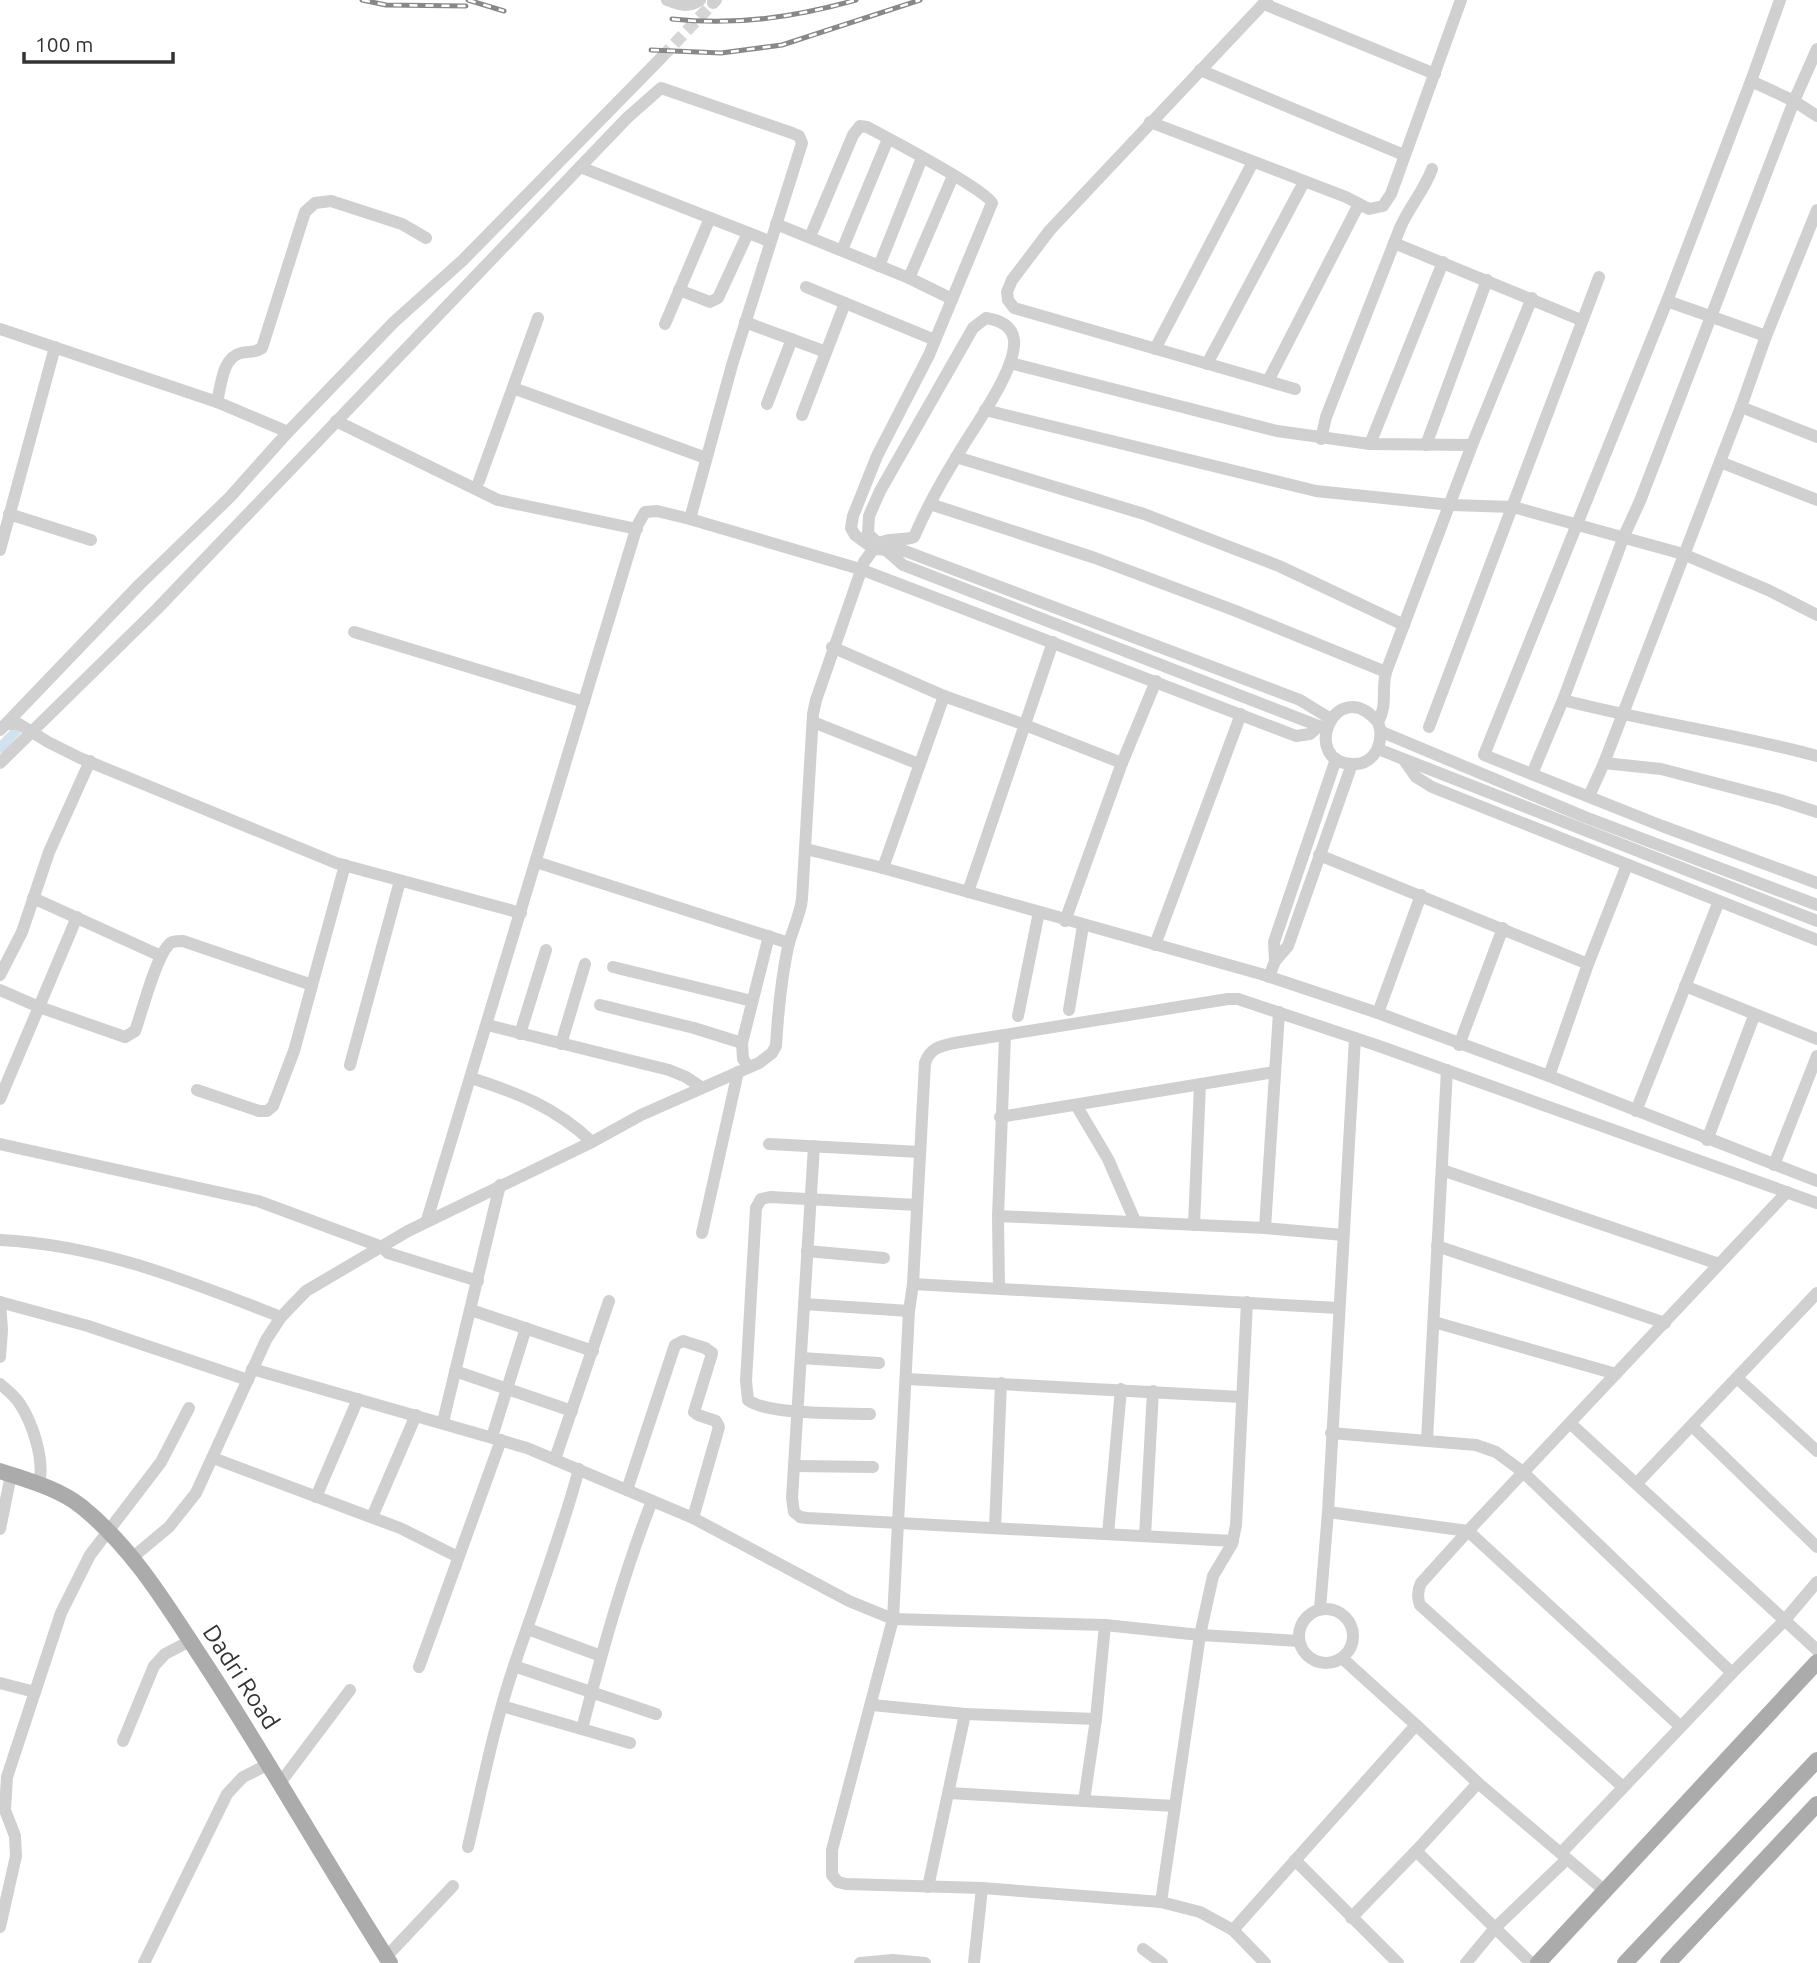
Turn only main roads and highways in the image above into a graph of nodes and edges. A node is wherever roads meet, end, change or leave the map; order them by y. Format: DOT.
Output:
graph roads {
  1 [pos="6,1473"];
  2 [pos="1817,1662"];
  3 [pos="1817,1760"];
  4 [pos="1817,1804"];
  5 [pos="388,1960"];
  6 [pos="1538,1963"];
  7 [pos="1625,1963"];
  8 [pos="1668,1963"];
  1 -- 5 [label="main road, Dadri Road"];
  2 -- 6 [label="main road"];
  3 -- 7 [label="main road"];
  4 -- 8 [label="main road"];
}
